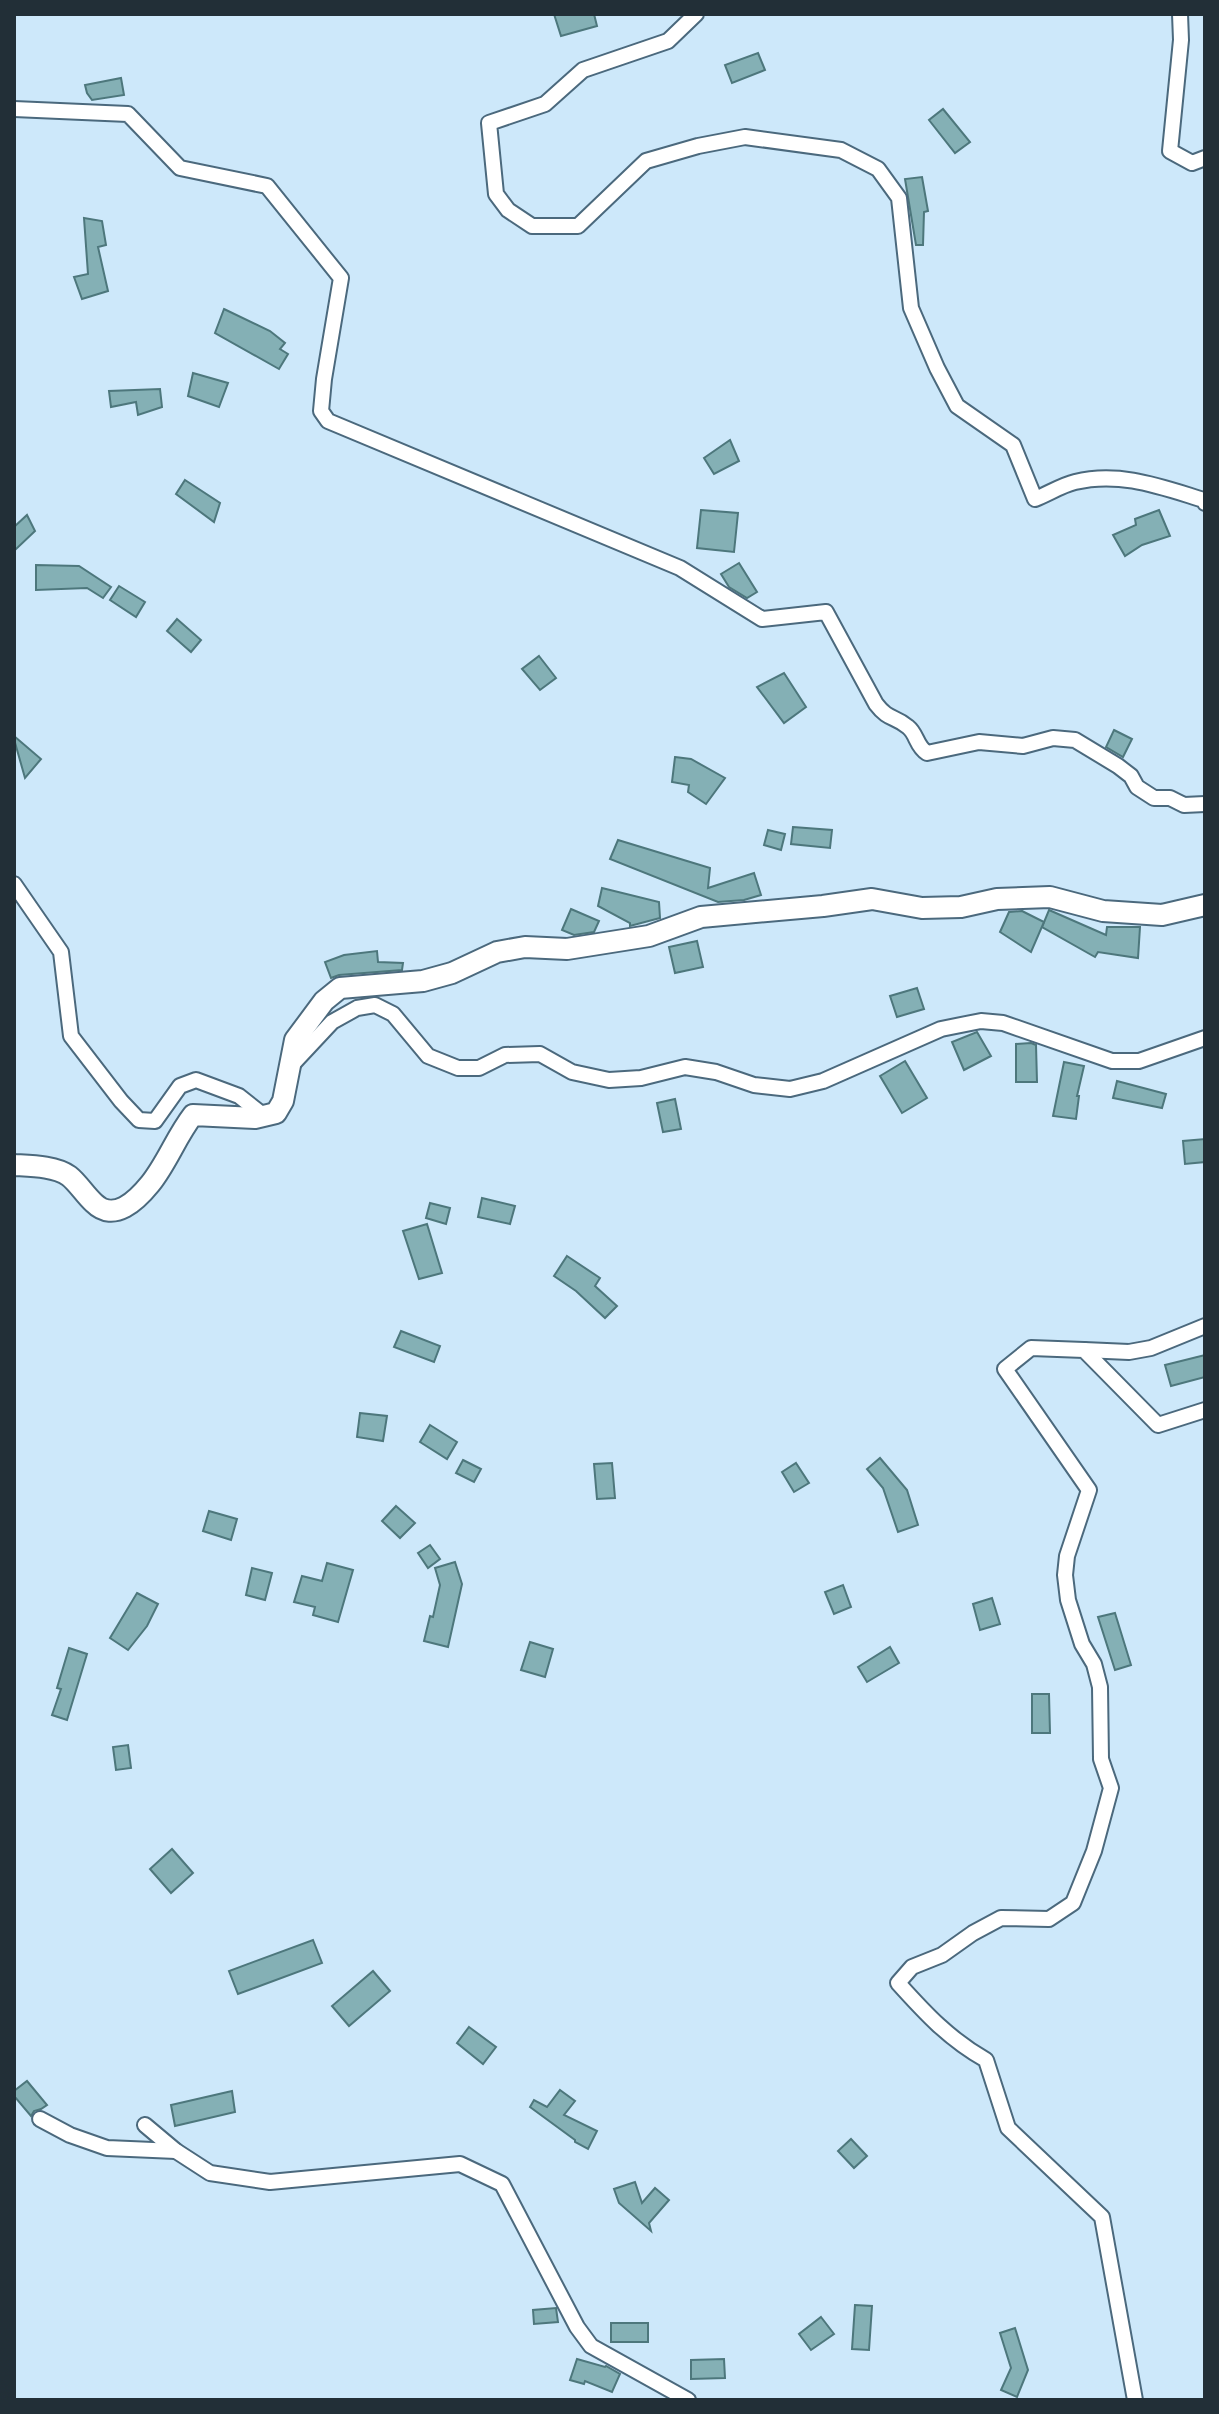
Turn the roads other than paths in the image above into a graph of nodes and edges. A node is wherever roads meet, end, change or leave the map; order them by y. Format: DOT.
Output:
graph roads {
  1 [pos="696,14"];
  2 [pos="1180,14"];
  3 [pos="14,109"];
  4 [pos="1205,158"];
  5 [pos="1205,503"];
  6 [pos="1205,804"];
  7 [pos="14,884"];
  8 [pos="1205,905"];
  9 [pos="1205,1038"];
  10 [pos="289,1069"];
  11 [pos="263,1115"];
  12 [pos="14,1165"];
  13 [pos="1205,1326"];
  14 [pos="1084,1350"];
  15 [pos="1205,1410"];
  16 [pos="40,2119"];
  17 [pos="145,2125"];
  18 [pos="176,2151"];
  19 [pos="688,2400"];
  20 [pos="1135,2400"];
  1 -- 5 [label="street"];
  2 -- 4 [label="street"];
  3 -- 6 [label="street"];
  7 -- 11 [label="street"];
  8 -- 10 [label="main road"];
  9 -- 10 [label="street"];
  10 -- 11 [label="main road"];
  11 -- 12 [label="main road"];
  13 -- 14 [label="street"];
  14 -- 15 [label="street"];
  14 -- 20 [label="street"];
  16 -- 18 [label="street"];
  17 -- 18 [label="street"];
  18 -- 19 [label="street"];
}
